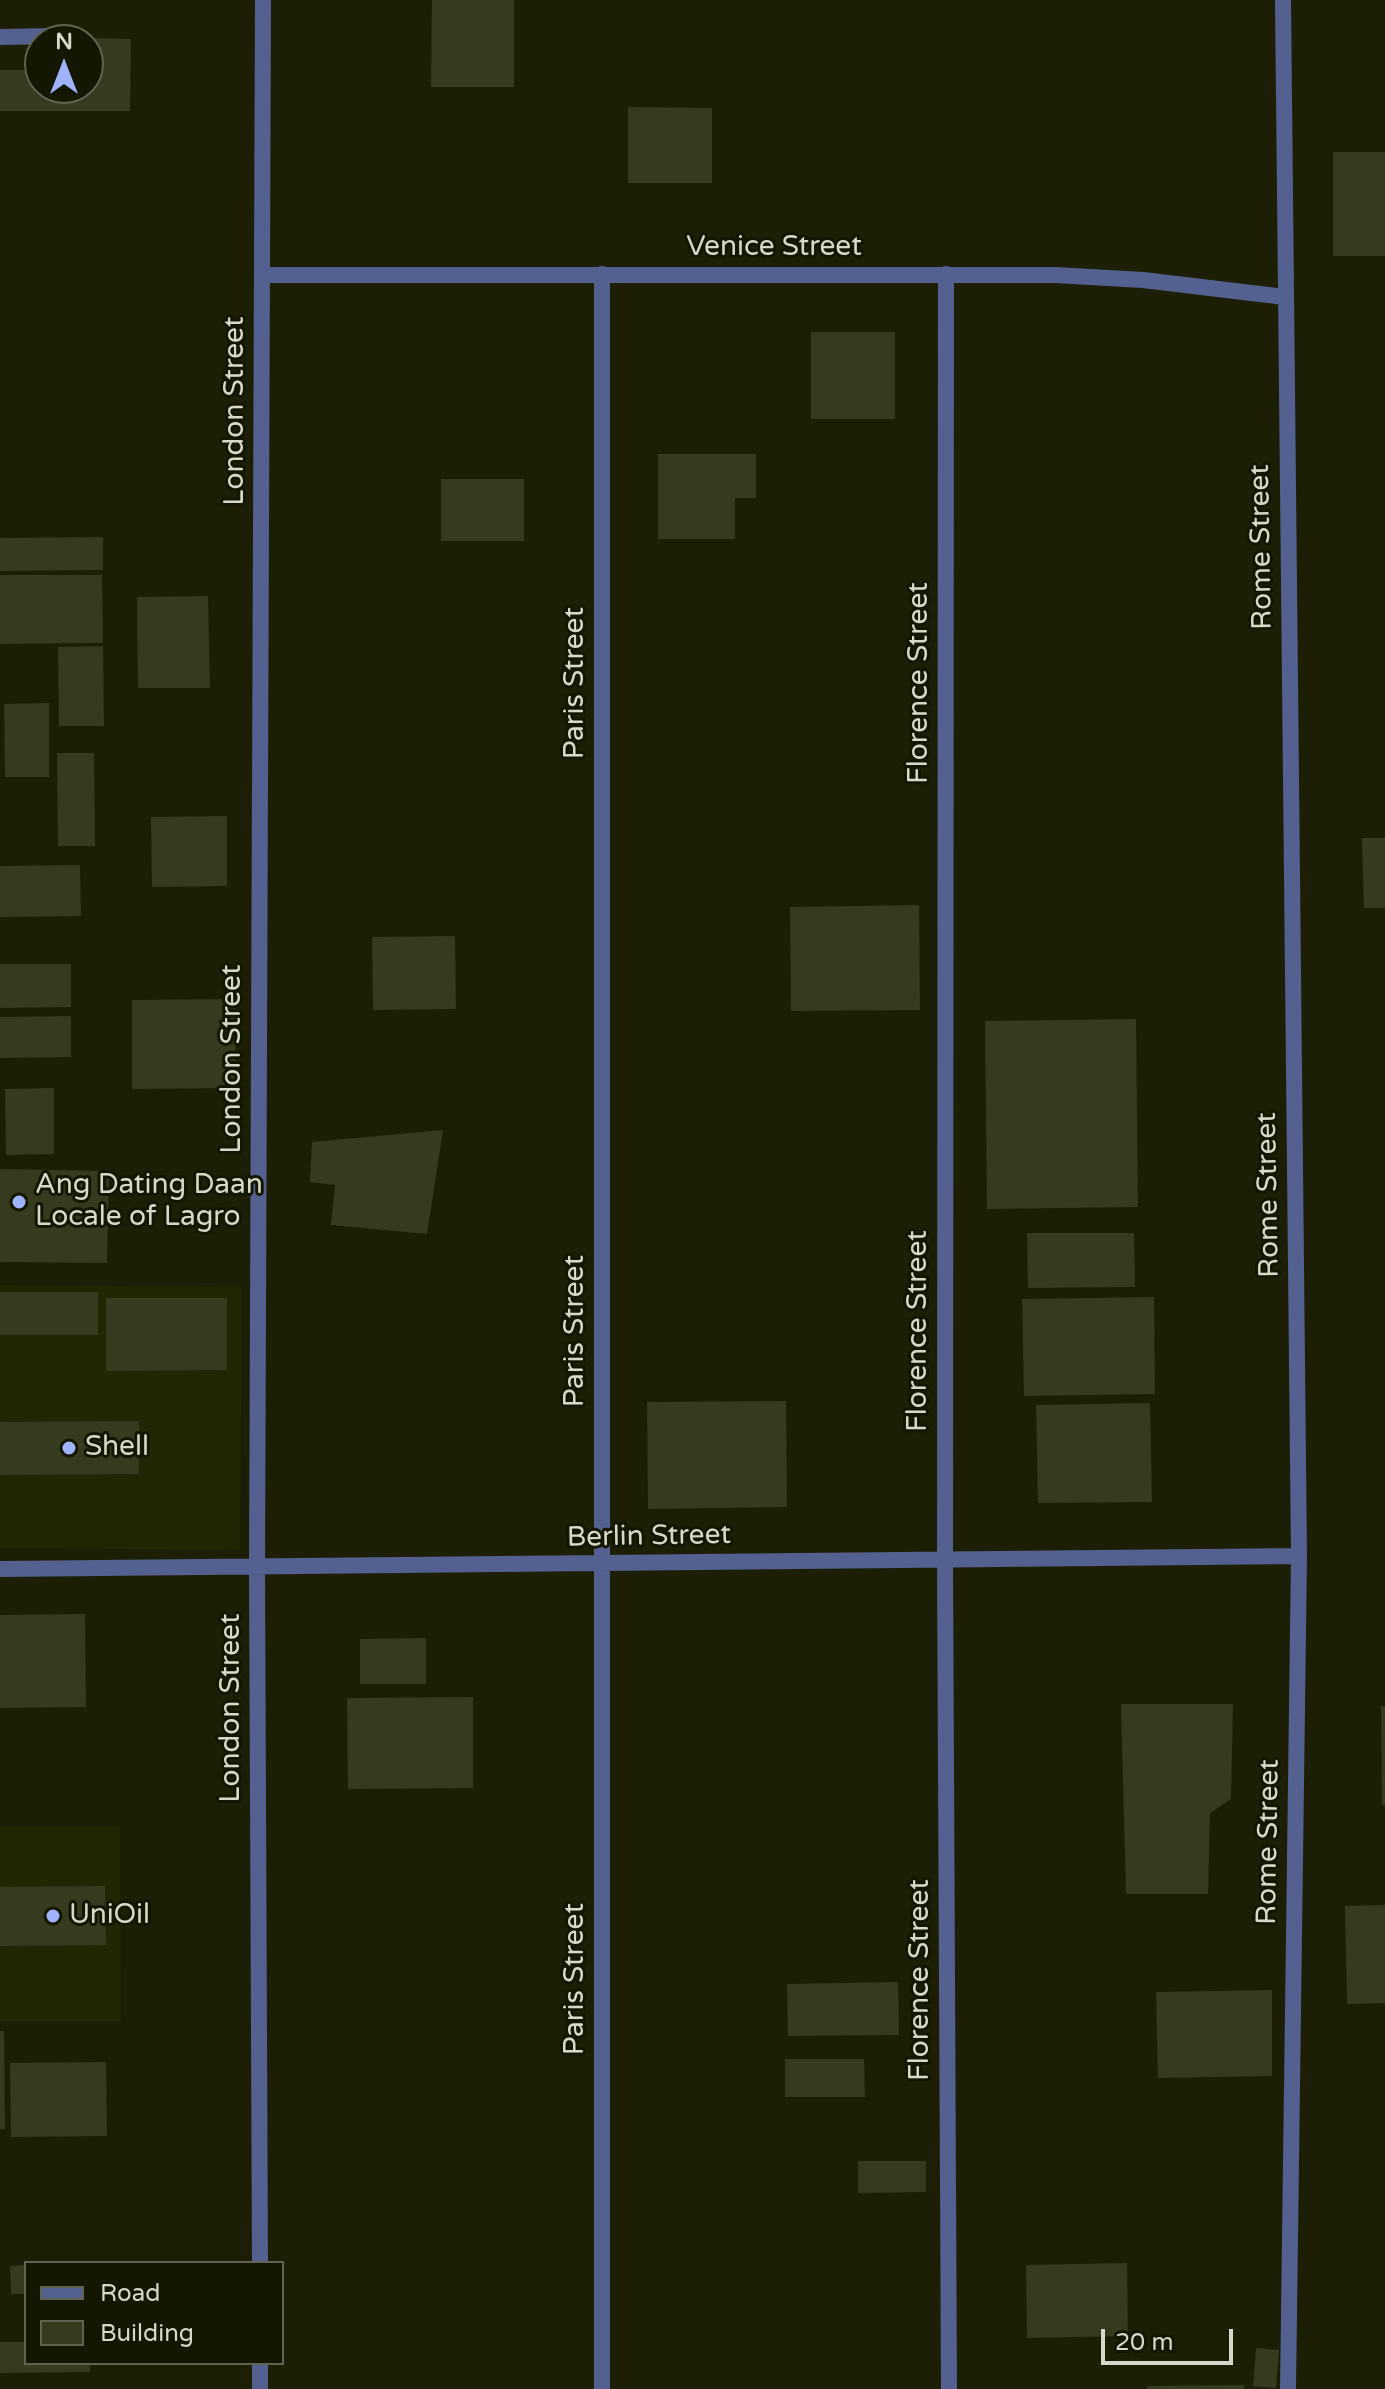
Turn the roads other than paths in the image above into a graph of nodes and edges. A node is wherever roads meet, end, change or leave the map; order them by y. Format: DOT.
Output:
graph roads {
  1 [pos="263,0"];
  2 [pos="1283,0"];
  3 [pos="0,37"];
  4 [pos="24,37"];
  5 [pos="602,274"];
  6 [pos="946,274"];
  7 [pos="262,275"];
  8 [pos="1285,297"];
  9 [pos="1299,1556"];
  10 [pos="945,1560"];
  11 [pos="602,1563"];
  12 [pos="257,1567"];
  13 [pos="0,1569"];
  14 [pos="260,2261"];
  15 [pos="260,2365"];
  16 [pos="260,2389"];
  17 [pos="602,2389"];
  18 [pos="949,2389"];
  19 [pos="1288,2389"];
  1 -- 7 [label="street, London Street"];
  2 -- 8 [label="street, Rome Street"];
  3 -- 4 [label="street"];
  5 -- 6 [label="street, Venice Street"];
  5 -- 7 [label="street, Venice Street"];
  5 -- 11 [label="street, Paris Street"];
  6 -- 8 [label="street, Venice Street"];
  6 -- 10 [label="street, Florence Street"];
  7 -- 12 [label="street, London Street"];
  8 -- 9 [label="street, Rome Street"];
  9 -- 10 [label="street, Berlin Street"];
  9 -- 19 [label="street, Rome Street"];
  10 -- 11 [label="street, Berlin Street"];
  10 -- 18 [label="street, Florence Street"];
  11 -- 12 [label="street, Berlin Street"];
  11 -- 17 [label="street, Paris Street"];
  12 -- 13 [label="street, Berlin Street"];
  12 -- 14 [label="street, London Street"];
  15 -- 16 [label="street"];
}
